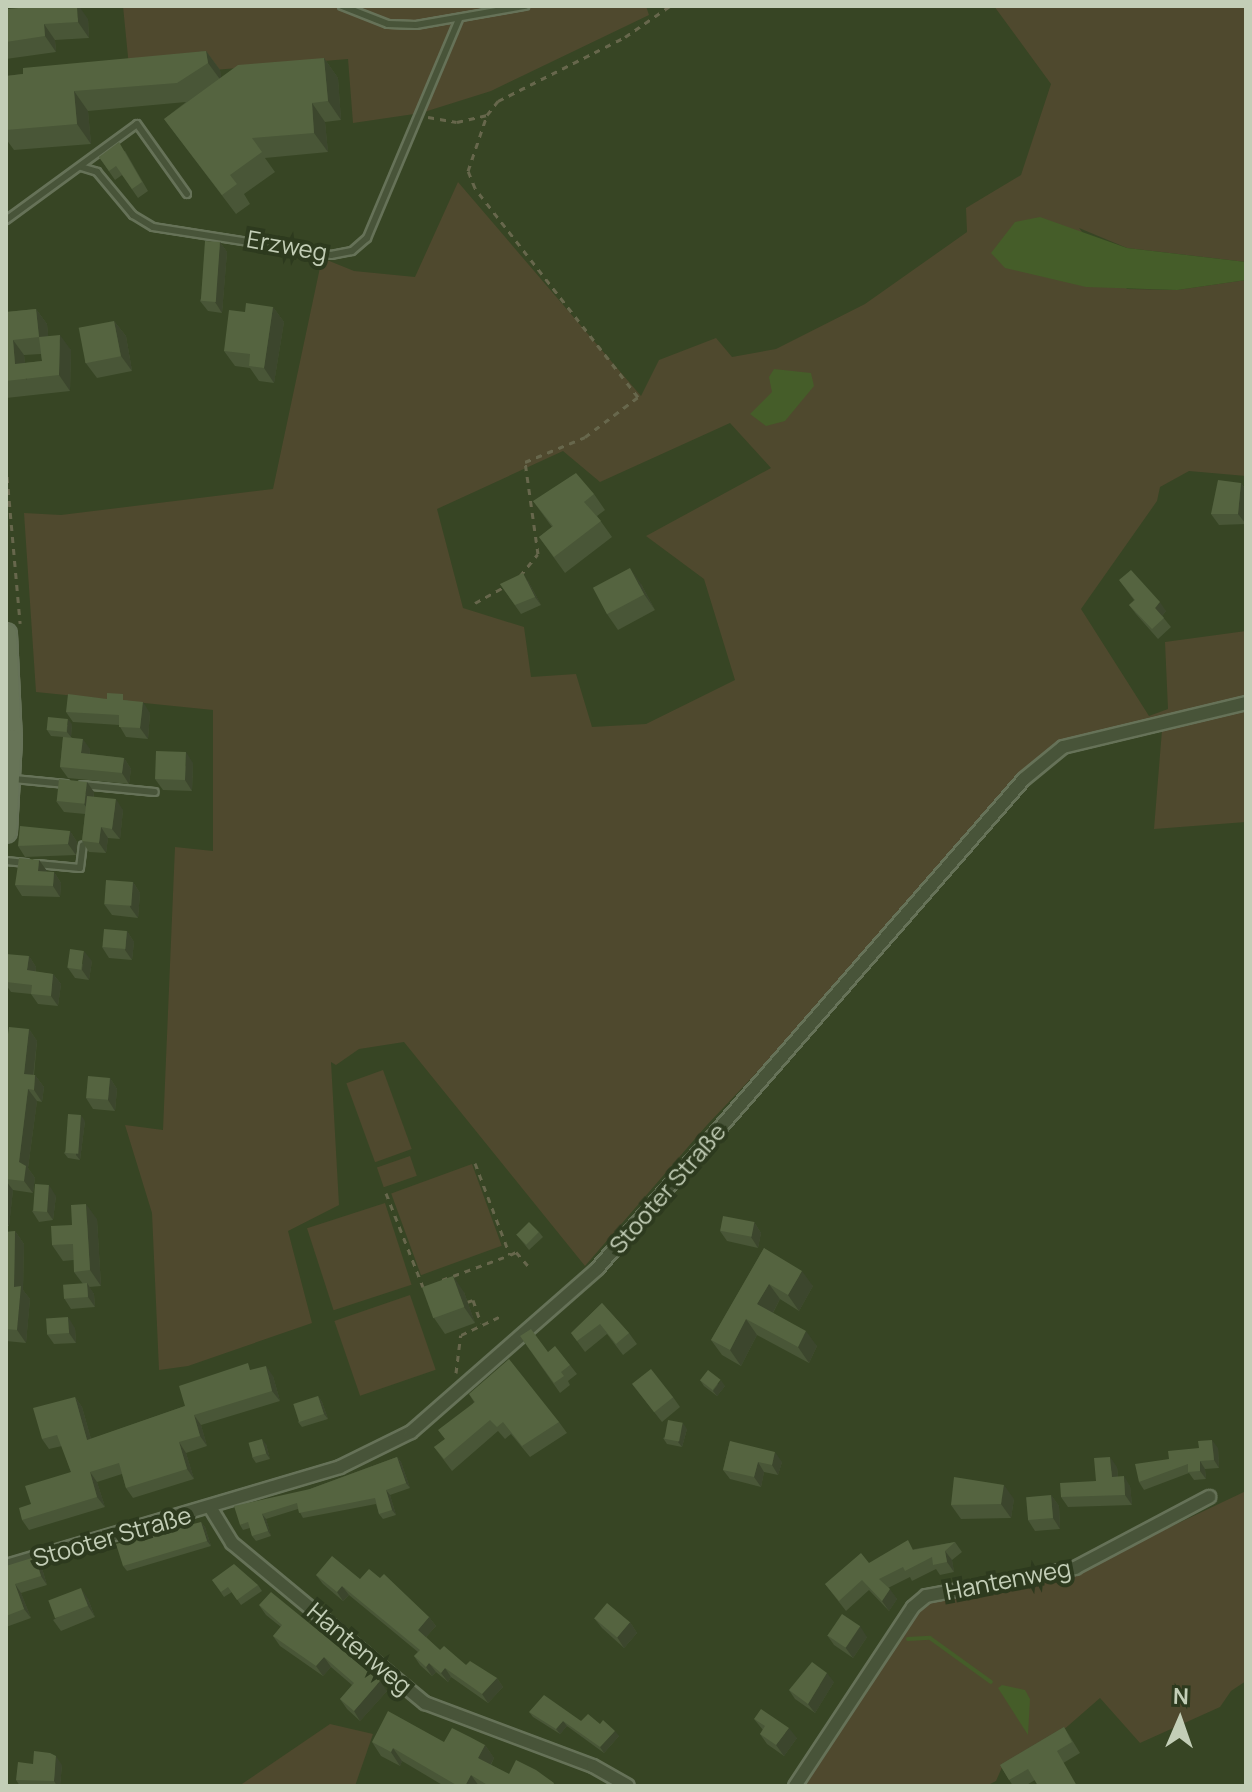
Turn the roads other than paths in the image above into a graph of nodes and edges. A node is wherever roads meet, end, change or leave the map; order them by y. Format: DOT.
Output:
graph roads {
  1 [pos="342,6"];
  2 [pos="525,6"];
  3 [pos="459,19"];
  4 [pos="81,167"];
  5 [pos="187,194"];
  6 [pos="6,220"];
  7 [pos="14,634"];
  8 [pos="1246,703"];
  9 [pos="9,773"];
  10 [pos="155,792"];
  11 [pos="6,832"];
  12 [pos="83,845"];
  13 [pos="6,861"];
  14 [pos="1209,1497"];
  15 [pos="210,1507"];
  16 [pos="6,1566"];
  17 [pos="628,1786"];
  18 [pos="795,1786"];
  1 -- 3 [label="lane"];
  2 -- 3 [label="lane"];
  3 -- 4 [label="lane, Erzweg"];
  4 -- 5 [label="lane"];
  4 -- 6 [label="lane"];
  7 -- 9 [label="main road"];
  8 -- 15 [label="street, Stooter Straße"];
  9 -- 10 [label="lane"];
  9 -- 11 [label="main road"];
  12 -- 13 [label="lane"];
  14 -- 18 [label="street, Hantenweg"];
  15 -- 16 [label="street, Stooter Straße"];
  15 -- 17 [label="street, Hantenweg"];
}
